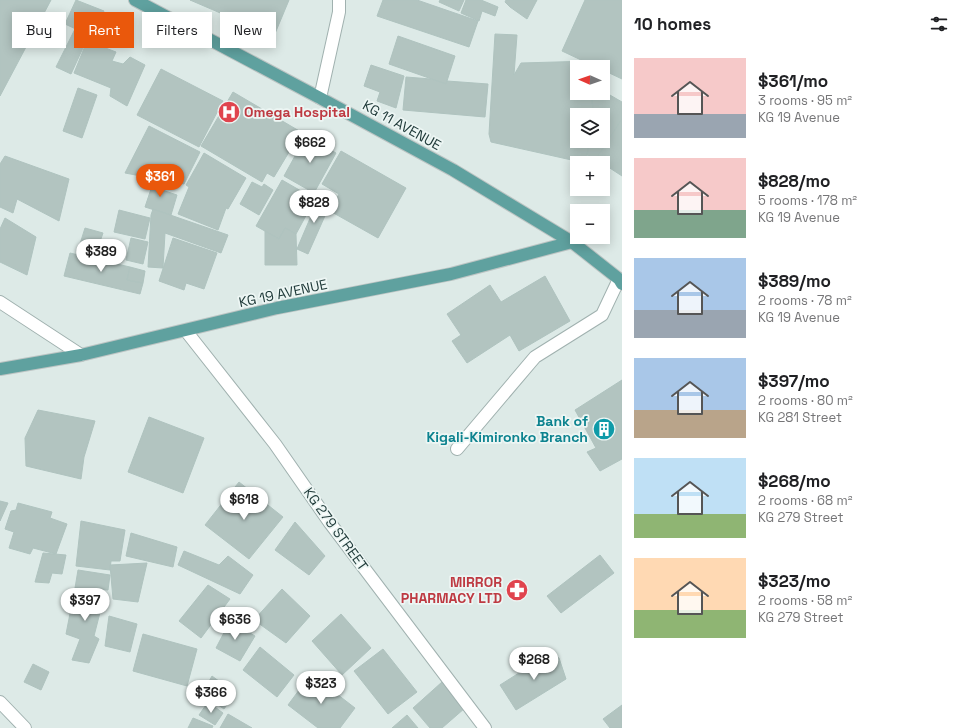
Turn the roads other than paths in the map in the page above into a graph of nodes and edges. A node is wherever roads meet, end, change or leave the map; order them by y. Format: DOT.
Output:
graph roads {
  1 [pos="135,0"];
  2 [pos="339,0"];
  3 [pos="320,98"];
  4 [pos="570,241"];
  5 [pos="570,243"];
  6 [pos="575,244"];
  7 [pos="621,281"];
  8 [pos="0,302"];
  9 [pos="186,331"];
  10 [pos="81,355"];
  11 [pos="0,369"];
  12 [pos="457,449"];
  13 [pos="0,702"];
  14 [pos="26,728"];
  15 [pos="485,728"];
  1 -- 3 [label="main road, KG 11 AVENUE"];
  2 -- 3 [label="street"];
  3 -- 4 [label="main road, KG 11 AVENUE"];
  5 -- 9 [label="main road, KG 19 AVENUE"];
  6 -- 7 [label="main road, KG 11 AVENUE"];
  7 -- 12 [label="street"];
  8 -- 10 [label="street"];
  9 -- 10 [label="main road, KG 19 AVENUE"];
  9 -- 15 [label="street, KG 279 STREET"];
  10 -- 11 [label="main road, KG 19 AVENUE"];
  13 -- 14 [label="street"];
}
